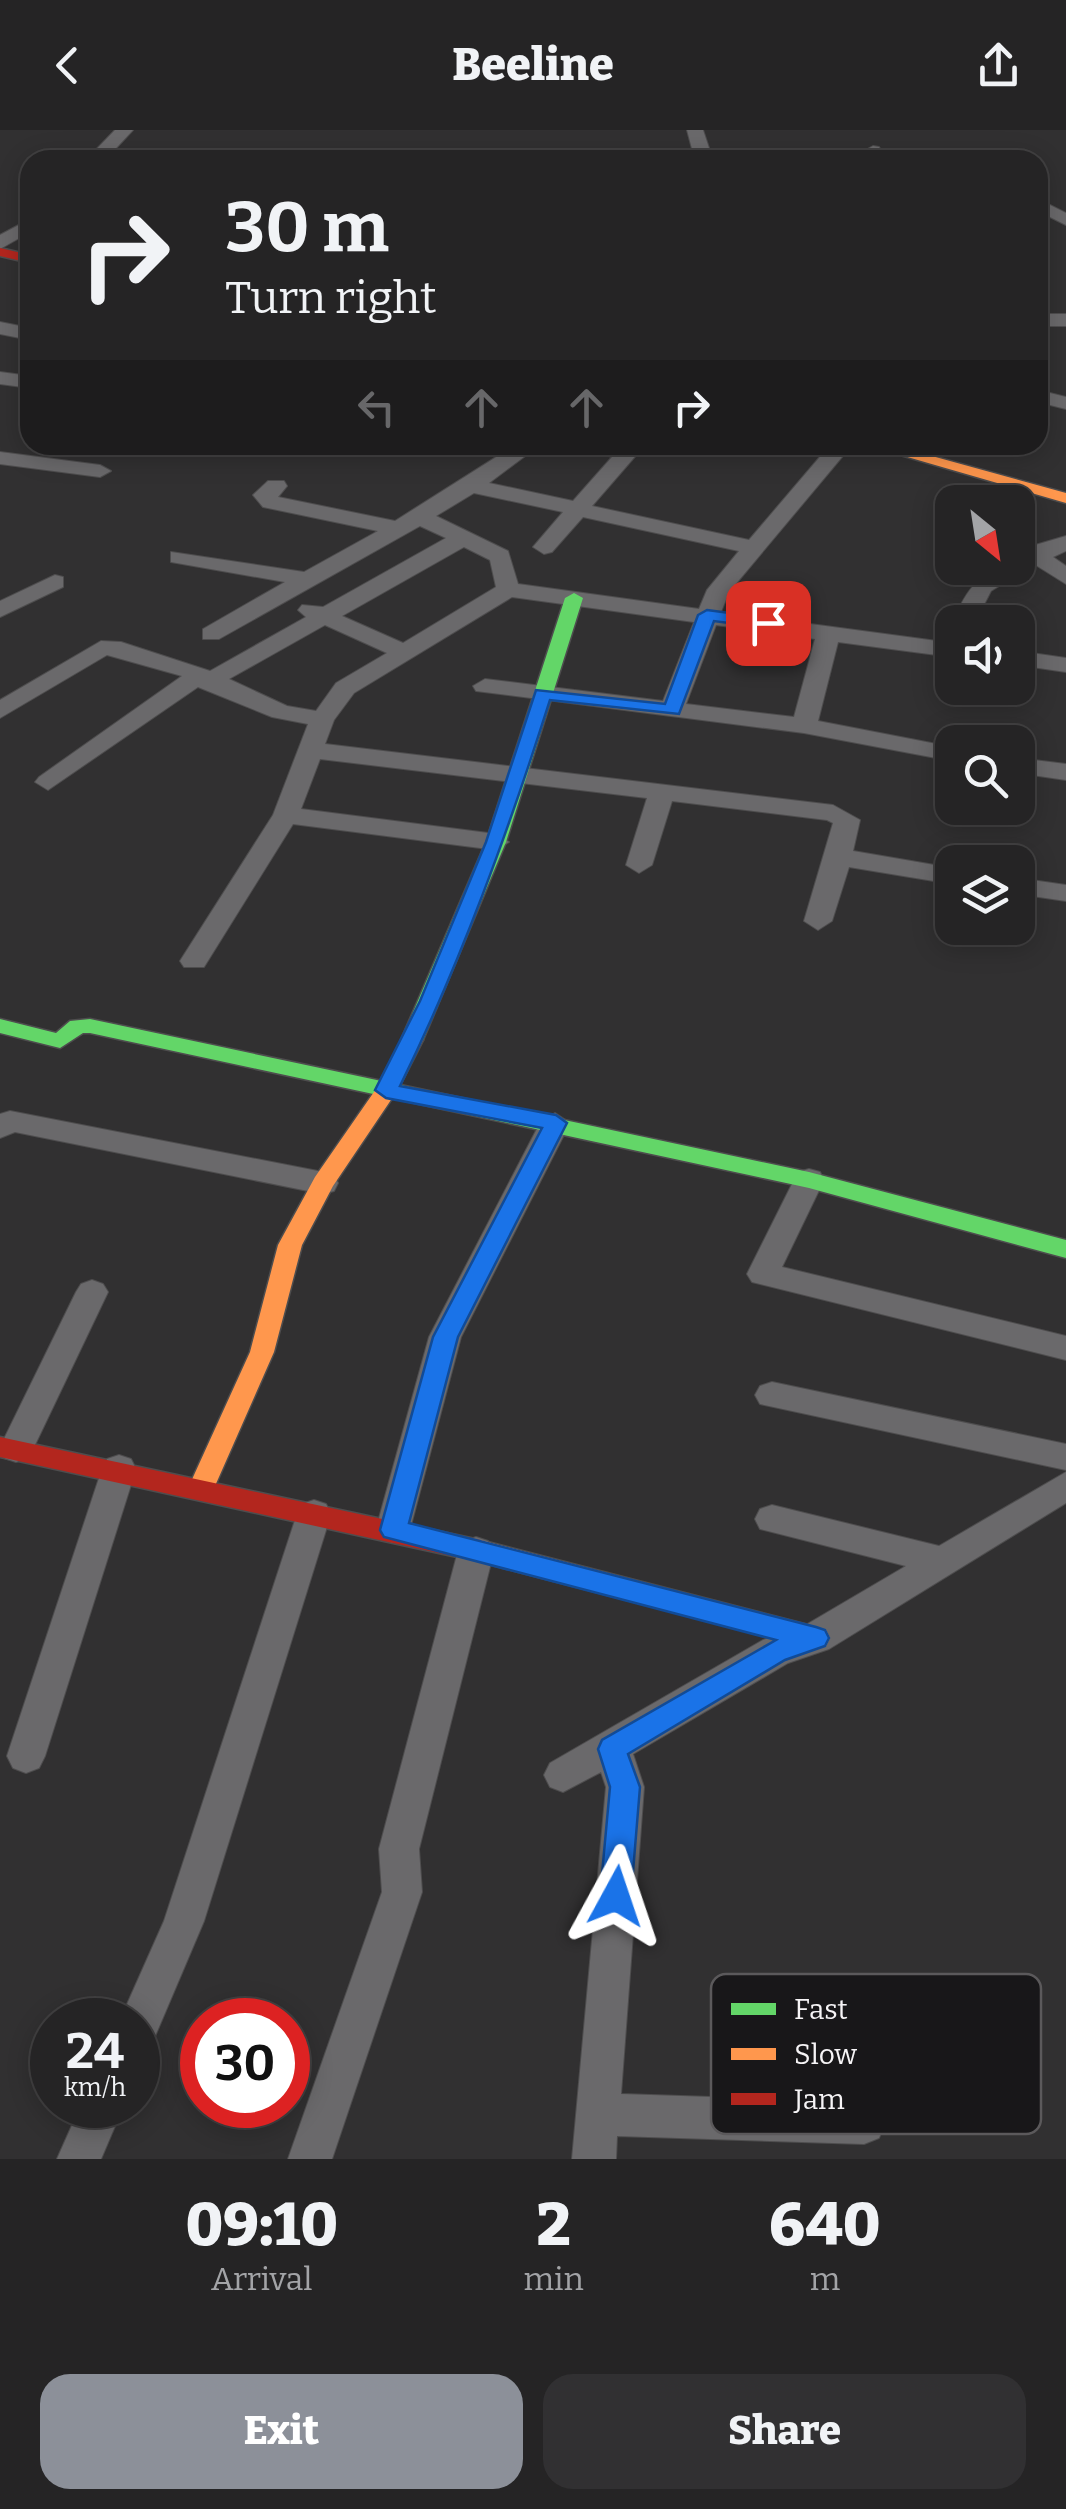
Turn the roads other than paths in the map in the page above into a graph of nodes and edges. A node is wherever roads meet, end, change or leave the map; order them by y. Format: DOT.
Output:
graph roads {
  1 [pos="126,130"];
  2 [pos="105,150"];
  3 [pos="22,455"];
  4 [pos="515,455"];
  5 [pos="626,455"];
  6 [pos="832,455"];
  7 [pos="910,455"];
  8 [pos="970,455"];
  9 [pos="100,471"];
  10 [pos="1066,482"];
  11 [pos="276,486"];
  12 [pos="468,486"];
  13 [pos="1066,498"];
  14 [pos="578,511"];
  15 [pos="418,516"];
  16 [pos="395,528"];
  17 [pos="463,538"];
  18 [pos="1066,543"];
  19 [pos="544,547"];
  20 [pos="752,547"];
  21 [pos="1035,556"];
  22 [pos="179,557"];
  23 [pos="1035,567"];
  24 [pos="1066,577"];
  25 [pos="301,578"];
  26 [pos="56,582"];
  27 [pos="508,590"];
  28 [pos="276,594"];
  29 [pos="574,598"];
  30 [pos="0,610"];
  31 [pos="707,615"];
  32 [pos="322,616"];
  33 [pos="829,631"];
  34 [pos="211,634"];
  35 [pos="935,647"];
  36 [pos="404,652"];
  37 [pos="1035,660"];
  38 [pos="1066,665"];
  39 [pos="203,679"];
  40 [pos="485,686"];
  41 [pos="543,694"];
  42 [pos="672,710"];
  43 [pos="0,711"];
  44 [pos="322,719"];
  45 [pos="804,726"];
  46 [pos="310,750"];
  47 [pos="935,751"];
  48 [pos="1035,768"];
  49 [pos="516,772"];
  50 [pos="1066,772"];
  51 [pos="48,782"];
  52 [pos="662,795"];
  53 [pos="286,815"];
  54 [pos="496,842"];
  55 [pos="840,858"];
  56 [pos="639,865"];
  57 [pos="935,873"];
  58 [pos="1035,888"];
  59 [pos="1066,893"];
  60 [pos="818,921"];
  61 [pos="194,961"];
  62 [pos="0,1026"];
  63 [pos="386,1090"];
  64 [pos="556,1123"];
  65 [pos="0,1128"];
  66 [pos="809,1180"];
  67 [pos="323,1183"];
  68 [pos="1066,1248"];
  69 [pos="92,1292"];
  70 [pos="1066,1348"];
  71 [pos="772,1395"];
  72 [pos="8,1448"];
  73 [pos="1066,1457"];
  74 [pos="120,1469"];
  75 [pos="202,1486"];
  76 [pos="1066,1486"];
  77 [pos="314,1514"];
  78 [pos="772,1519"];
  79 [pos="394,1530"];
  80 [pos="476,1550"];
  81 [pos="938,1564"];
  82 [pos="816,1638"];
  83 [pos="612,1749"];
  84 [pos="26,1756"];
  85 [pos="563,1775"];
  86 [pos="150,1998"];
  87 [pos="596,2114"];
  88 [pos="711,2118"];
  89 [pos="93,2128"];
  90 [pos="79,2159"];
  91 [pos="310,2159"];
  92 [pos="594,2159"];
  1 -- 2 [label="street"];
  3 -- 9 [label="street"];
  4 -- 12 [label="street"];
  5 -- 14 [label="street"];
  6 -- 20 [label="street"];
  7 -- 13 [label="main road"];
  8 -- 10 [label="main road"];
  11 -- 16 [label="street"];
  12 -- 14 [label="street"];
  12 -- 15 [label="street"];
  14 -- 19 [label="street"];
  14 -- 20 [label="street"];
  15 -- 16 [label="street"];
  15 -- 17 [label="street"];
  16 -- 25 [label="street"];
  17 -- 27 [label="street"];
  17 -- 32 [label="street"];
  18 -- 21 [label="street"];
  20 -- 31 [label="street"];
  22 -- 25 [label="street"];
  23 -- 24 [label="street"];
  25 -- 28 [label="street"];
  26 -- 30 [label="street"];
  27 -- 29 [label="street"];
  27 -- 36 [label="street"];
  28 -- 32 [label="street"];
  28 -- 34 [label="street"];
  29 -- 31 [label="street"];
  29 -- 41 [label="main road"];
  31 -- 33 [label="street"];
  31 -- 42 [label="street"];
  32 -- 36 [label="street"];
  32 -- 39 [label="street"];
  33 -- 35 [label="street"];
  33 -- 45 [label="street"];
  36 -- 44 [label="street"];
  37 -- 38 [label="street"];
  39 -- 43 [label="street"];
  39 -- 44 [label="street"];
  39 -- 51 [label="street"];
  40 -- 41 [label="street"];
  41 -- 42 [label="street"];
  41 -- 49 [label="main road"];
  42 -- 45 [label="street"];
  44 -- 46 [label="street"];
  45 -- 47 [label="street"];
  46 -- 49 [label="street"];
  46 -- 53 [label="street"];
  48 -- 50 [label="street"];
  49 -- 52 [label="street"];
  49 -- 54 [label="main road"];
  52 -- 55 [label="street"];
  52 -- 56 [label="street"];
  53 -- 54 [label="street"];
  53 -- 61 [label="street"];
  54 -- 63 [label="main road"];
  55 -- 57 [label="street"];
  55 -- 60 [label="street"];
  58 -- 59 [label="street"];
  62 -- 63 [label="main road"];
  63 -- 64 [label="main road"];
  63 -- 67 [label="main road"];
  64 -- 66 [label="main road"];
  64 -- 79 [label="street"];
  65 -- 67 [label="street"];
  66 -- 68 [label="main road"];
  66 -- 70 [label="street"];
  67 -- 75 [label="main road"];
  69 -- 72 [label="street"];
  71 -- 73 [label="street"];
  72 -- 74 [label="main road"];
  74 -- 75 [label="main road"];
  74 -- 84 [label="street"];
  75 -- 77 [label="main road"];
  76 -- 81 [label="street"];
  77 -- 79 [label="main road"];
  77 -- 86 [label="street"];
  78 -- 81 [label="street"];
  79 -- 80 [label="main road"];
  80 -- 82 [label="main road"];
  80 -- 91 [label="street"];
  81 -- 82 [label="street"];
  82 -- 83 [label="street"];
  83 -- 85 [label="street"];
  83 -- 87 [label="street"];
  87 -- 88 [label="street"];
  87 -- 92 [label="street"];
  89 -- 90 [label="street"];
}
